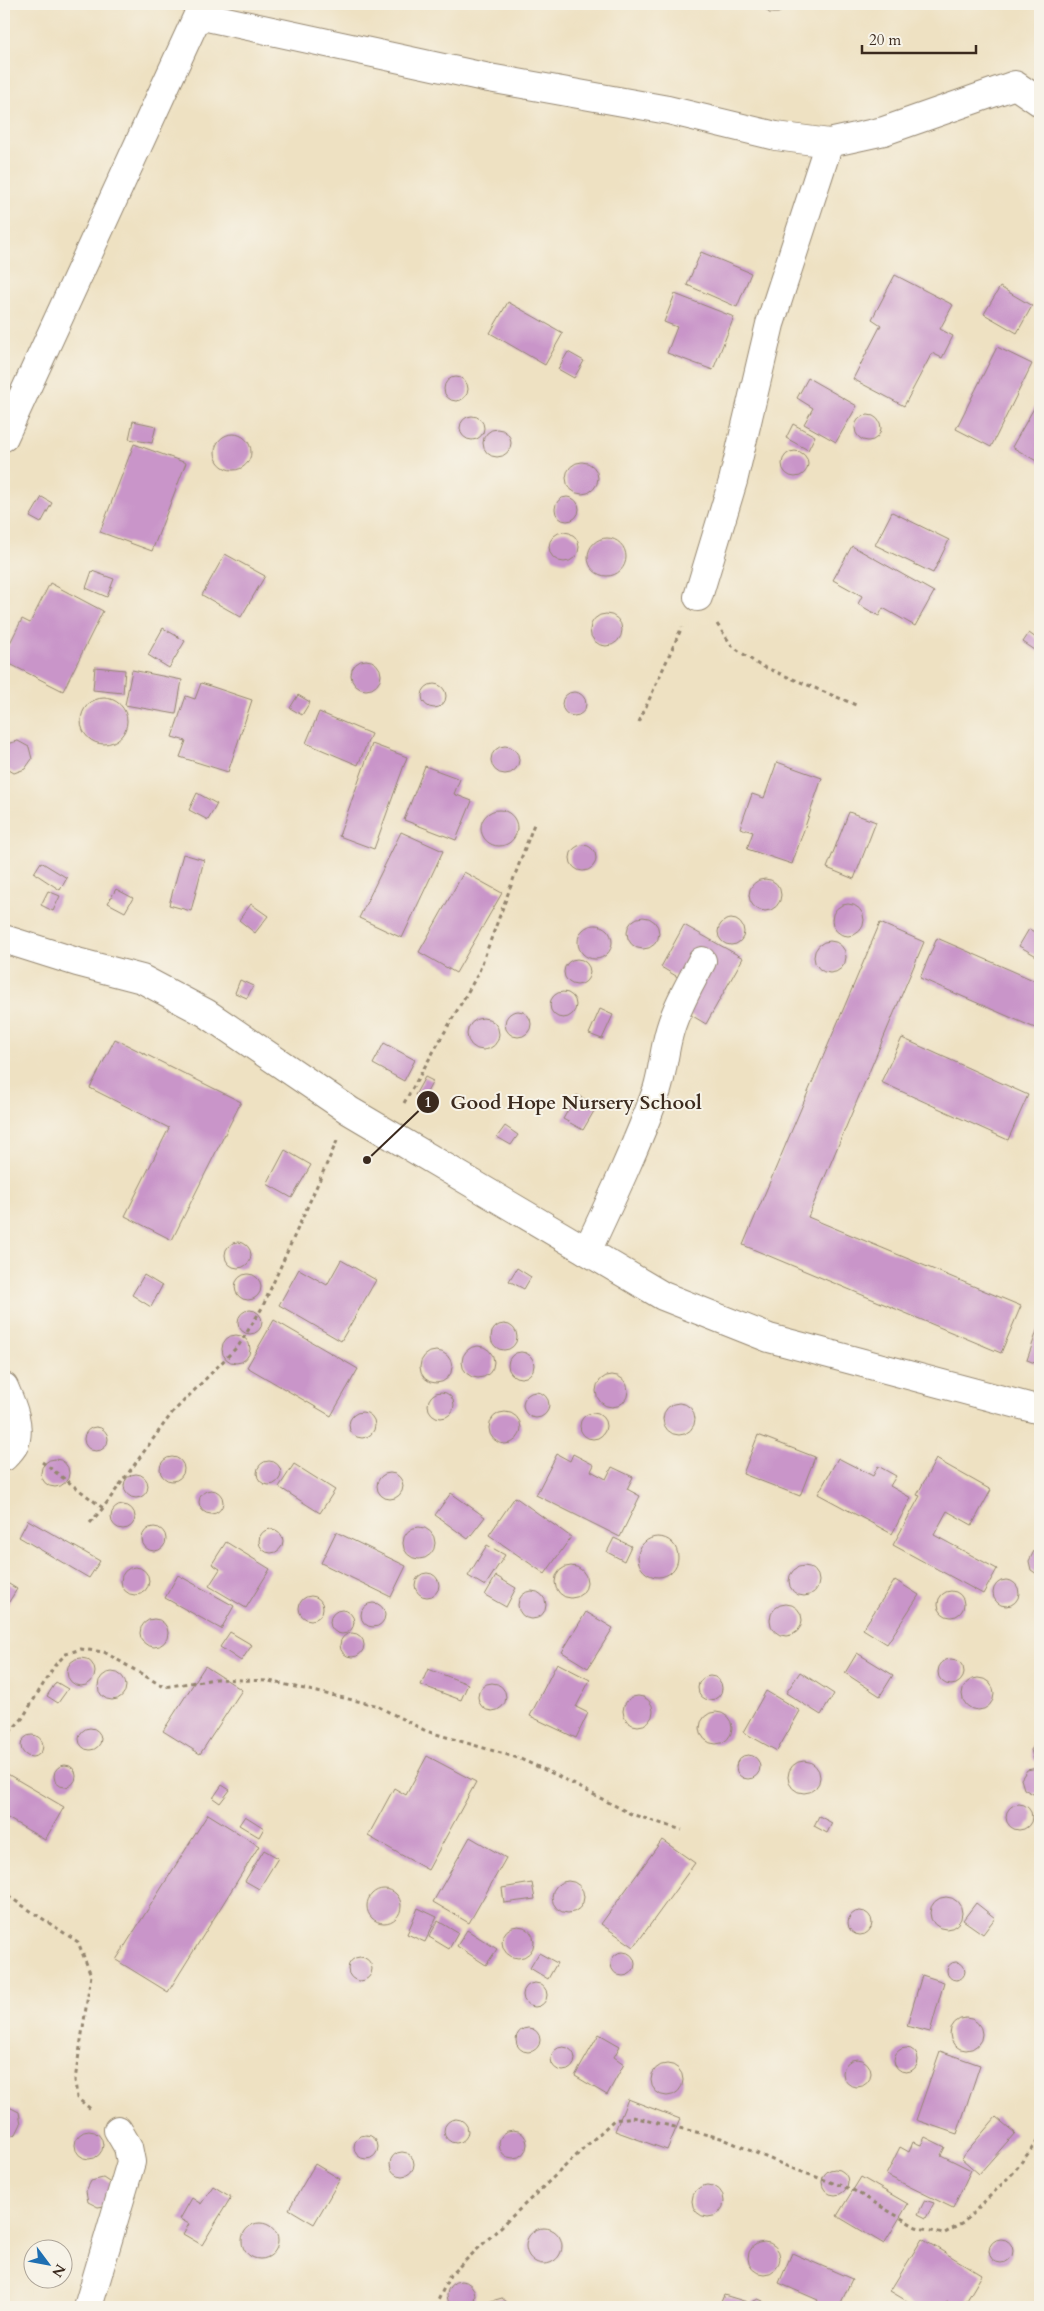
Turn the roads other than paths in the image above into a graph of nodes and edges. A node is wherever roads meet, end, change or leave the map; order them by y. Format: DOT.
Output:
graph roads {
  1 [pos="200,9"];
  2 [pos="1028,82"];
  3 [pos="1040,102"];
  4 [pos="829,143"];
  5 [pos="4,437"];
  6 [pos="698,597"];
  7 [pos="4,938"];
  8 [pos="702,961"];
  9 [pos="587,1251"];
  10 [pos="4,1387"];
  11 [pos="1040,1410"];
  12 [pos="9,1451"];
  13 [pos="118,2130"];
  14 [pos="88,2307"];
  1 -- 4 [label="street"];
  1 -- 5 [label="street"];
  2 -- 3 [label="street"];
  2 -- 4 [label="street"];
  4 -- 6 [label="street"];
  7 -- 9 [label="street"];
  8 -- 9 [label="street"];
  9 -- 11 [label="street"];
  10 -- 12 [label="street"];
  13 -- 14 [label="street"];
}
